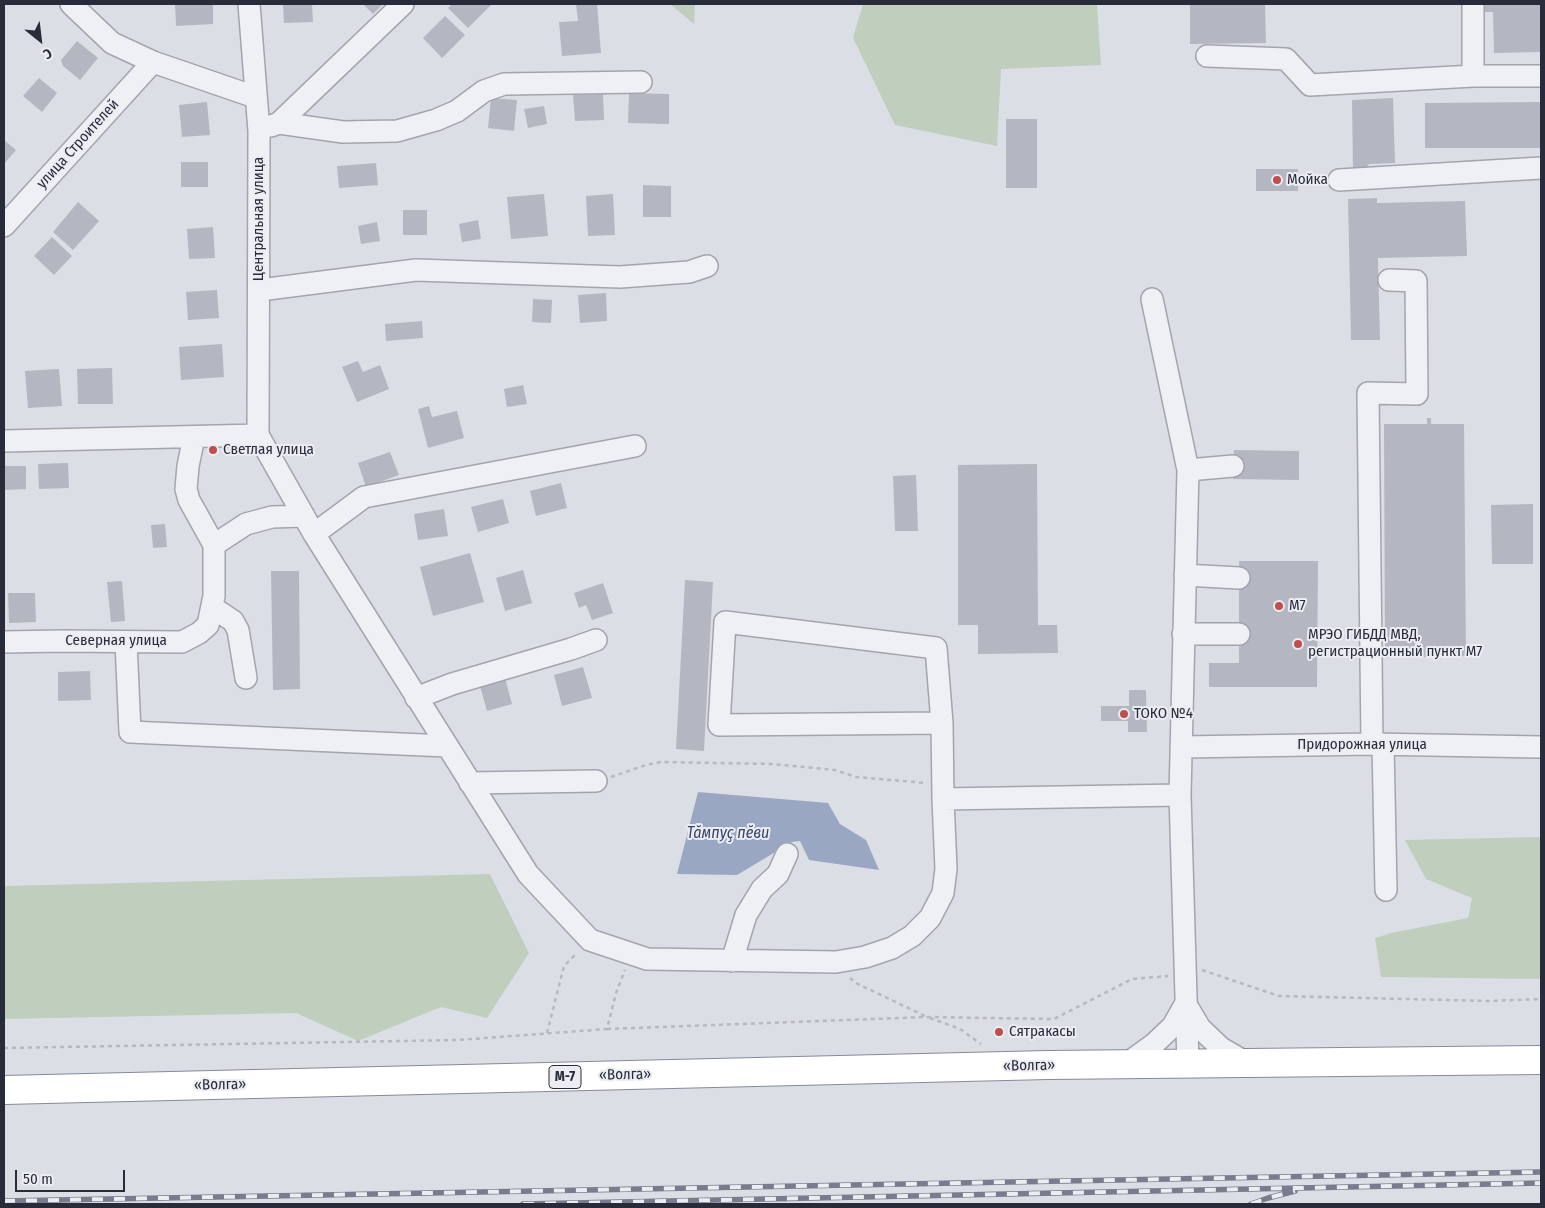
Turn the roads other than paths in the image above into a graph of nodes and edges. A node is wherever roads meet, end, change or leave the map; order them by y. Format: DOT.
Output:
graph roads {
  1 [pos="71,4"];
  2 [pos="249,4"];
  3 [pos="403,4"];
  4 [pos="1473,4"];
  5 [pos="1207,56"];
  6 [pos="153,62"];
  7 [pos="1473,76"];
  8 [pos="1541,76"];
  9 [pos="641,82"];
  10 [pos="255,97"];
  11 [pos="279,124"];
  12 [pos="259,131"];
  13 [pos="1541,168"];
  14 [pos="1339,180"];
  15 [pos="4,226"];
  16 [pos="707,266"];
  17 [pos="1389,280"];
  18 [pos="260,290"];
  19 [pos="1152,298"];
  20 [pos="258,436"];
  21 [pos="194,437"];
  22 [pos="4,441"];
  23 [pos="635,446"];
  24 [pos="1234,466"];
  25 [pos="1188,470"];
  26 [pos="309,525"];
  27 [pos="214,545"];
  28 [pos="1185,575"];
  29 [pos="1239,578"];
  30 [pos="212,607"];
  31 [pos="1183,634"];
  32 [pos="1239,634"];
  33 [pos="596,640"];
  34 [pos="4,642"];
  35 [pos="126,642"];
  36 [pos="246,678"];
  37 [pos="416,698"];
  38 [pos="942,722"];
  39 [pos="1378,744"];
  40 [pos="446,746"];
  41 [pos="1182,747"];
  42 [pos="1541,747"];
  43 [pos="596,781"];
  44 [pos="470,783"];
  45 [pos="943,792"];
  46 [pos="1180,795"];
  47 [pos="787,854"];
  48 [pos="1386,890"];
  49 [pos="732,960"];
  50 [pos="1186,1003"];
  51 [pos="1541,1060"];
  52 [pos="1247,1063"];
  53 [pos="1188,1064"];
  54 [pos="1125,1065"];
  55 [pos="4,1090"];
  1 -- 6 [label="street"];
  2 -- 10 [label="street, Центральная улица"];
  3 -- 11 [label="street"];
  4 -- 7 [label="street"];
  5 -- 7 [label="street"];
  6 -- 10 [label="street"];
  6 -- 15 [label="street, улица Строителей"];
  7 -- 8 [label="street"];
  9 -- 11 [label="street"];
  10 -- 12 [label="street, Центральная улица"];
  11 -- 12 [label="street"];
  12 -- 18 [label="street, Центральная улица"];
  13 -- 14 [label="street"];
  16 -- 18 [label="street"];
  17 -- 39 [label="street"];
  18 -- 20 [label="street, Центральная улица"];
  19 -- 25 [label="street"];
  20 -- 21 [label="street"];
  20 -- 26 [label="street"];
  21 -- 22 [label="street"];
  21 -- 27 [label="street, Северная улица"];
  23 -- 26 [label="street"];
  24 -- 25 [label="street"];
  25 -- 28 [label="street"];
  26 -- 27 [label="street"];
  26 -- 37 [label="street"];
  27 -- 30 [label="street, Северная улица"];
  28 -- 29 [label="street"];
  28 -- 31 [label="street"];
  30 -- 35 [label="street, Северная улица"];
  30 -- 36 [label="street"];
  31 -- 32 [label="street"];
  31 -- 41 [label="street"];
  33 -- 37 [label="street"];
  34 -- 35 [label="street, Северная улица"];
  35 -- 40 [label="street"];
  37 -- 40 [label="street"];
  38 -- 38 [label="street"];
  38 -- 45 [label="street"];
  39 -- 41 [label="street, Придорожная улица"];
  39 -- 42 [label="street, Придорожная улица"];
  39 -- 48 [label="street"];
  40 -- 44 [label="street"];
  41 -- 46 [label="street"];
  43 -- 44 [label="street"];
  44 -- 49 [label="street"];
  45 -- 46 [label="street"];
  45 -- 49 [label="street"];
  46 -- 50 [label="street"];
  47 -- 49 [label="street"];
  50 -- 52 [label="street"];
  50 -- 53 [label="street"];
  50 -- 54 [label="street"];
  51 -- 52 [label="highway, «Волга»"];
  52 -- 53 [label="highway, «Волга»"];
  53 -- 54 [label="highway, «Волга»"];
  54 -- 55 [label="highway, «Волга» / М-7"];
}
